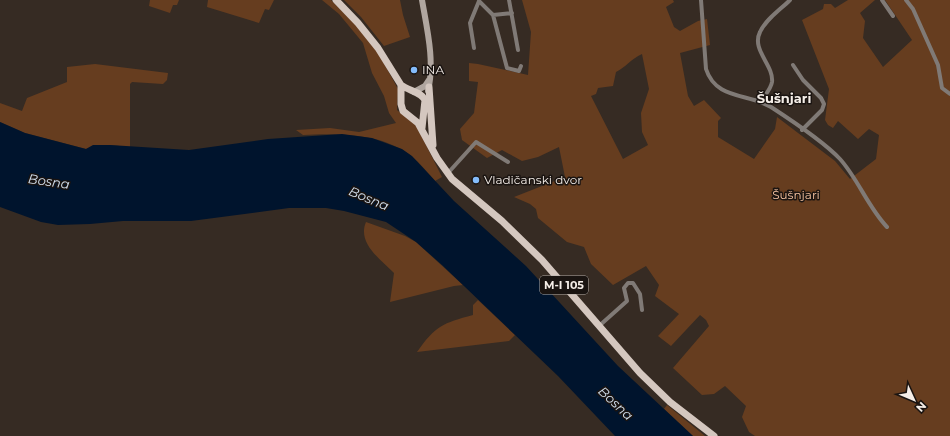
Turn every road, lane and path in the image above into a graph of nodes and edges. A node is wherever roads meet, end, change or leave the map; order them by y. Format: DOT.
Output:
graph roads {
  1 [pos="336,0"];
  2 [pos="422,0"];
  3 [pos="509,0"];
  4 [pos="701,0"];
  5 [pos="790,0"];
  6 [pos="882,0"];
  7 [pos="906,0"];
  8 [pos="479,1"];
  9 [pos="512,13"];
  10 [pos="493,15"];
  11 [pos="893,16"];
  12 [pos="474,48"];
  13 [pos="518,50"];
  14 [pos="794,65"];
  15 [pos="521,66"];
  16 [pos="430,77"];
  17 [pos="401,86"];
  18 [pos="429,87"];
  19 [pos="413,92"];
  20 [pos="950,94"];
  21 [pos="401,101"];
  22 [pos="761,101"];
  23 [pos="425,102"];
  24 [pos="424,111"];
  25 [pos="411,116"];
  26 [pos="422,129"];
  27 [pos="802,130"];
  28 [pos="434,151"];
  29 [pos="508,162"];
  30 [pos="448,173"];
  31 [pos="886,228"];
  32 [pos="642,310"];
  33 [pos="599,326"];
  34 [pos="714,436"];
  1 -- 17 [label="main road"];
  2 -- 16 [label="street"];
  3 -- 9 [label="street"];
  4 -- 22 [label="street"];
  5 -- 22 [label="street"];
  6 -- 11 [label="street"];
  7 -- 20 [label="street"];
  8 -- 10 [label="street"];
  8 -- 12 [label="street"];
  9 -- 10 [label="street"];
  9 -- 13 [label="street"];
  10 -- 15 [label="street"];
  14 -- 27 [label="street"];
  16 -- 18 [label="street"];
  16 -- 19 [label="street"];
  17 -- 19 [label="main road"];
  17 -- 21 [label="main road"];
  18 -- 23 [label="street"];
  18 -- 28 [label="main road"];
  19 -- 21 [label="main road"];
  19 -- 23 [label="main road"];
  21 -- 25 [label="main road, M-I 105"];
  22 -- 27 [label="street"];
  23 -- 24 [label="main road"];
  24 -- 25 [label="main road"];
  24 -- 26 [label="main road"];
  25 -- 26 [label="main road, M-I 105"];
  26 -- 28 [label="main road, M-I 105"];
  27 -- 31 [label="street"];
  28 -- 30 [label="main road, M-I 105"];
  29 -- 30 [label="street"];
  30 -- 33 [label="main road, M-I 105"];
  32 -- 33 [label="street"];
  33 -- 34 [label="main road, M-I 105"];
}
